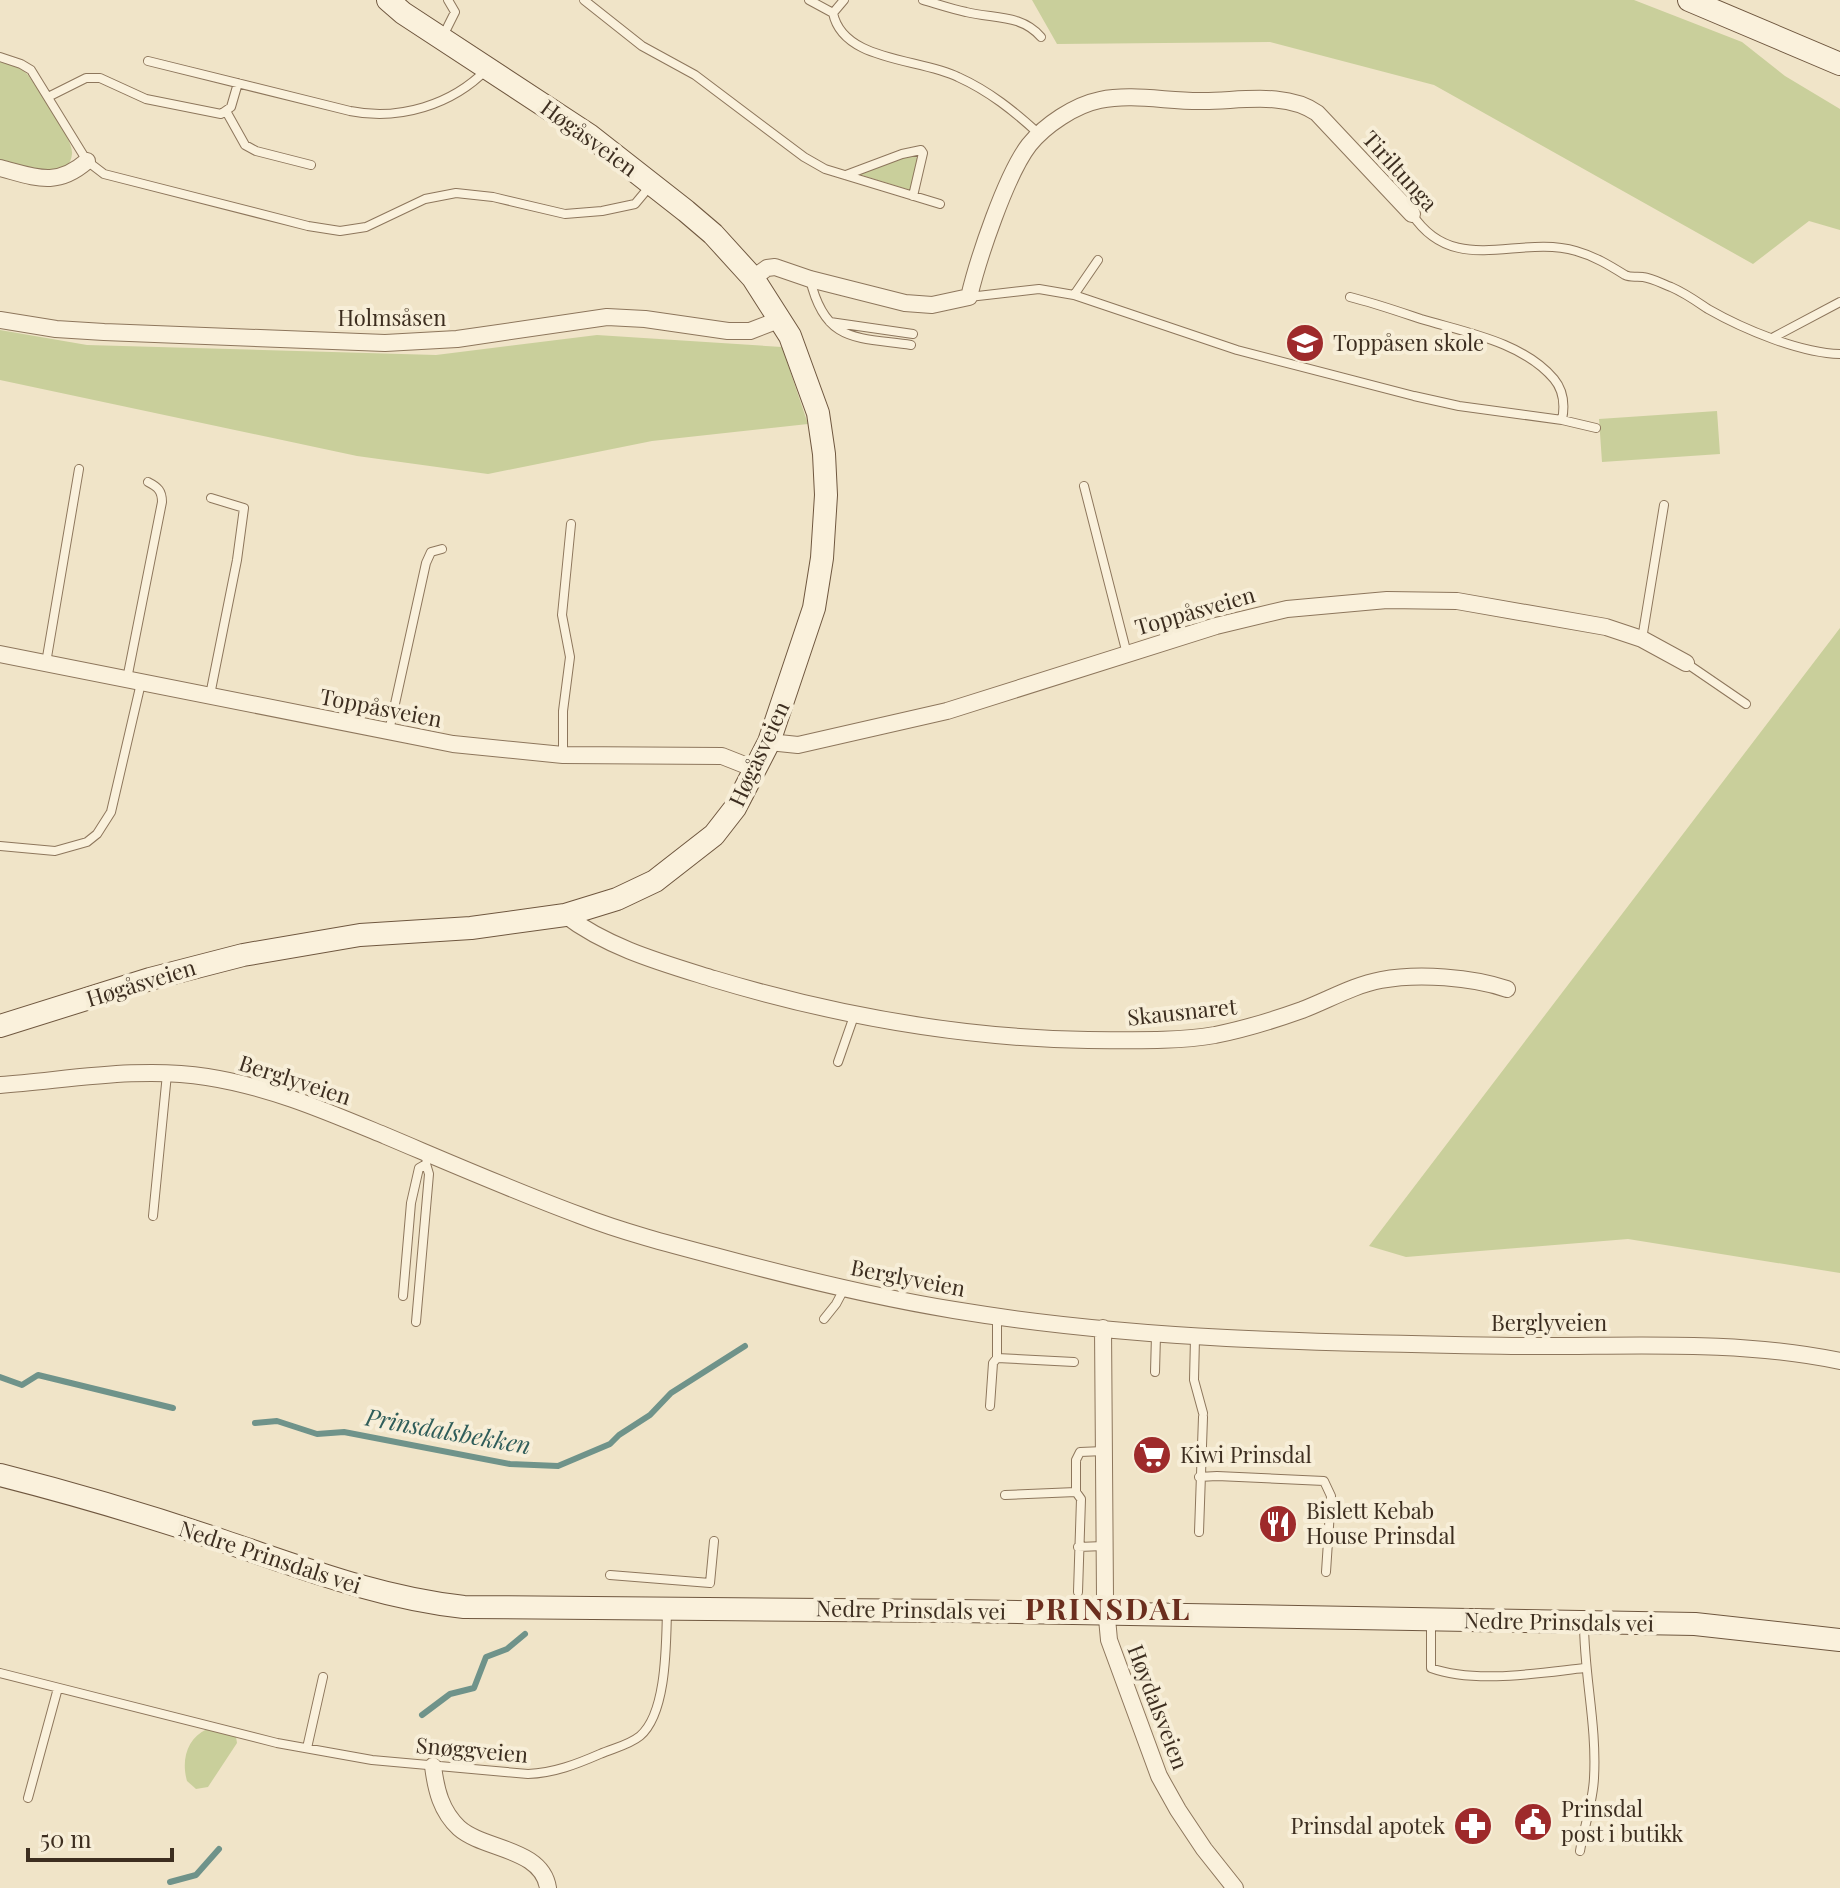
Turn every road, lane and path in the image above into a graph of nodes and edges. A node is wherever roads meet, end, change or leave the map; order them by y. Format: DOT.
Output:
graph roads {
  1 [pos="388,0"];
  2 [pos="448,0"];
  3 [pos="584,0"];
  4 [pos="809,0"];
  5 [pos="844,0"];
  6 [pos="923,0"];
  7 [pos="1689,0"];
  8 [pos="833,13"];
  9 [pos="1041,37"];
  10 [pos="442,39"];
  11 [pos="0,57"];
  12 [pos="148,61"];
  13 [pos="1840,64"];
  14 [pos="488,68"];
  15 [pos="238,83"];
  16 [pos="48,97"];
  17 [pos="226,111"];
  18 [pos="1039,134"];
  19 [pos="87,161"];
  20 [pos="311,165"];
  21 [pos="0,168"];
  22 [pos="846,175"];
  23 [pos="650,185"];
  24 [pos="913,196"];
  25 [pos="940,204"];
  26 [pos="1412,214"];
  27 [pos="1098,260"];
  28 [pos="753,278"];
  29 [pos="810,279"];
  30 [pos="1074,295"];
  31 [pos="969,297"];
  32 [pos="1350,297"];
  33 [pos="1840,302"];
  34 [pos="781,319"];
  35 [pos="0,320"];
  36 [pos="829,322"];
  37 [pos="913,334"];
  38 [pos="1774,337"];
  39 [pos="911,345"];
  40 [pos="1840,354"];
  41 [pos="1562,420"];
  42 [pos="1596,428"];
  43 [pos="79,469"];
  44 [pos="148,482"];
  45 [pos="1084,486"];
  46 [pos="211,498"];
  47 [pos="1664,505"];
  48 [pos="571,524"];
  49 [pos="442,549"];
  50 [pos="1642,639"];
  51 [pos="0,654"];
  52 [pos="1127,654"];
  53 [pos="46,663"];
  54 [pos="1686,663"];
  55 [pos="134,681"];
  56 [pos="210,696"];
  57 [pos="1746,704"];
  58 [pos="389,732"];
  59 [pos="769,742"];
  60 [pos="563,755"];
  61 [pos="755,769"];
  62 [pos="0,846"];
  63 [pos="565,915"];
  64 [pos="1507,989"];
  65 [pos="854,1016"];
  66 [pos="0,1026"];
  67 [pos="838,1062"];
  68 [pos="167,1074"];
  69 [pos="0,1085"];
  70 [pos="427,1158"];
  71 [pos="153,1216"];
  72 [pos="844,1288"];
  73 [pos="403,1296"];
  74 [pos="997,1316"];
  75 [pos="824,1319"];
  76 [pos="416,1322"];
  77 [pos="1103,1328"];
  78 [pos="1156,1335"];
  79 [pos="1195,1338"];
  80 [pos="997,1358"];
  81 [pos="1840,1361"];
  82 [pos="1074,1362"];
  83 [pos="1155,1372"];
  84 [pos="990,1406"];
  85 [pos="1104,1451"];
  86 [pos="0,1475"];
  87 [pos="1199,1477"];
  88 [pos="1005,1495"];
  89 [pos="1078,1496"];
  90 [pos="1104,1500"];
  91 [pos="1199,1532"];
  92 [pos="714,1541"];
  93 [pos="1104,1546"];
  94 [pos="1078,1547"];
  95 [pos="1326,1572"];
  96 [pos="610,1575"];
  97 [pos="1078,1592"];
  98 [pos="667,1609"];
  99 [pos="1107,1613"];
  100 [pos="1431,1620"];
  101 [pos="1584,1622"];
  102 [pos="1840,1640"];
  103 [pos="1584,1668"];
  104 [pos="0,1673"];
  105 [pos="323,1677"];
  106 [pos="58,1688"];
  107 [pos="307,1748"];
  108 [pos="433,1766"];
  109 [pos="28,1798"];
  110 [pos="1580,1851"];
  111 [pos="548,1888"];
  112 [pos="1235,1888"];
  1 -- 10 [label="street, Høgåsveien"];
  2 -- 10 [label="lane"];
  3 -- 22 [label="lane"];
  4 -- 8 [label="lane"];
  5 -- 8 [label="lane"];
  6 -- 9 [label="lane"];
  7 -- 13 [label="street"];
  8 -- 18 [label="lane"];
  10 -- 14 [label="street, Høgåsveien"];
  11 -- 16 [label="lane"];
  12 -- 15 [label="lane"];
  14 -- 15 [label="lane"];
  14 -- 23 [label="street, Høgåsveien"];
  15 -- 17 [label="lane"];
  16 -- 17 [label="lane"];
  16 -- 19 [label="lane"];
  17 -- 20 [label="lane"];
  18 -- 26 [label="street, Tiriltunga"];
  18 -- 31 [label="street, Tiriltunga"];
  19 -- 21 [label="street"];
  19 -- 23 [label="lane"];
  22 -- 24 [label="lane"];
  22 -- 24 [label="lane"];
  23 -- 28 [label="street, Høgåsveien"];
  24 -- 25 [label="lane"];
  26 -- 38 [label="lane, Tiriltunga"];
  27 -- 30 [label="lane"];
  28 -- 29 [label="street"];
  28 -- 34 [label="street, Høgåsveien"];
  29 -- 31 [label="street"];
  29 -- 36 [label="lane"];
  30 -- 31 [label="lane"];
  30 -- 41 [label="lane"];
  32 -- 41 [label="lane"];
  33 -- 38 [label="lane"];
  34 -- 35 [label="street, Holmsåsen"];
  34 -- 59 [label="street, Høgåsveien"];
  36 -- 37 [label="lane"];
  36 -- 39 [label="lane"];
  38 -- 40 [label="lane, Tiriltunga"];
  41 -- 42 [label="lane"];
  43 -- 53 [label="lane"];
  44 -- 55 [label="lane"];
  45 -- 52 [label="lane"];
  46 -- 56 [label="lane"];
  47 -- 50 [label="lane"];
  48 -- 60 [label="lane"];
  49 -- 58 [label="lane"];
  50 -- 52 [label="street, Toppåsveien"];
  50 -- 54 [label="street, Toppåsveien"];
  51 -- 53 [label="street, Toppåsveien"];
  52 -- 59 [label="street, Toppåsveien"];
  53 -- 55 [label="street, Toppåsveien"];
  54 -- 57 [label="lane, Toppåsveien"];
  55 -- 56 [label="street, Toppåsveien"];
  55 -- 62 [label="lane"];
  56 -- 58 [label="street, Toppåsveien"];
  58 -- 60 [label="street, Toppåsveien"];
  59 -- 61 [label="street, Høgåsveien"];
  60 -- 61 [label="street, Toppåsveien"];
  61 -- 63 [label="street, Høgåsveien"];
  63 -- 65 [label="street, Skausnaret"];
  63 -- 66 [label="street, Høgåsveien"];
  64 -- 65 [label="street, Skausnaret"];
  65 -- 67 [label="lane"];
  68 -- 69 [label="street, Berglyveien"];
  68 -- 70 [label="street, Berglyveien"];
  68 -- 71 [label="lane"];
  70 -- 72 [label="street, Berglyveien"];
  70 -- 73 [label="lane"];
  70 -- 76 [label="lane"];
  72 -- 74 [label="street, Berglyveien"];
  72 -- 75 [label="lane"];
  74 -- 77 [label="street, Berglyveien"];
  74 -- 80 [label="lane"];
  77 -- 78 [label="street, Berglyveien"];
  77 -- 85 [label="street, Høydalsveien"];
  78 -- 79 [label="street, Berglyveien"];
  78 -- 83 [label="lane"];
  79 -- 81 [label="street, Berglyveien"];
  79 -- 87 [label="lane"];
  80 -- 82 [label="lane"];
  80 -- 84 [label="lane"];
  85 -- 89 [label="lane"];
  85 -- 90 [label="street, Høydalsveien"];
  86 -- 98 [label="street, Nedre Prinsdals vei"];
  87 -- 91 [label="lane"];
  87 -- 95 [label="lane"];
  88 -- 89 [label="lane"];
  89 -- 90 [label="lane"];
  89 -- 94 [label="lane"];
  90 -- 93 [label="street, Høydalsveien"];
  92 -- 96 [label="lane"];
  93 -- 94 [label="lane"];
  93 -- 99 [label="street, Høydalsveien"];
  94 -- 97 [label="lane"];
  98 -- 99 [label="street, Nedre Prinsdals vei"];
  98 -- 108 [label="lane, Snøggveien"];
  99 -- 100 [label="street, Nedre Prinsdals vei"];
  99 -- 112 [label="street, Høydalsveien"];
  100 -- 101 [label="street, Nedre Prinsdals vei"];
  100 -- 103 [label="lane"];
  101 -- 102 [label="street, Nedre Prinsdals vei"];
  101 -- 103 [label="lane"];
  103 -- 110 [label="lane"];
  104 -- 106 [label="lane, Snøggveien"];
  105 -- 107 [label="lane"];
  106 -- 107 [label="lane, Snøggveien"];
  106 -- 109 [label="lane"];
  107 -- 108 [label="lane, Snøggveien"];
  108 -- 111 [label="street"];
}
